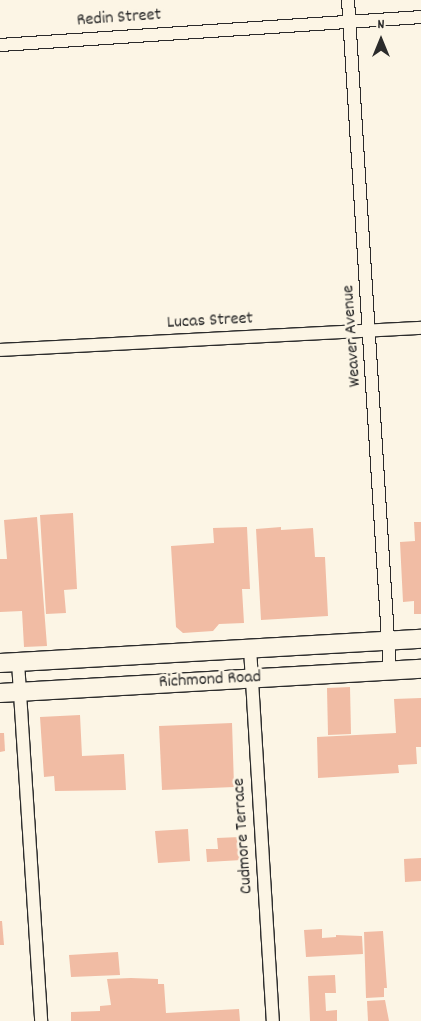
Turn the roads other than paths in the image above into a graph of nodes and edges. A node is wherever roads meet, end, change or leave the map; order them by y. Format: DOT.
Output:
graph roads {
  1 [pos="348,0"];
  2 [pos="421,17"];
  3 [pos="349,20"];
  4 [pos="0,44"];
  5 [pos="421,328"];
  6 [pos="370,332"];
  7 [pos="0,350"];
  8 [pos="421,639"];
  9 [pos="389,641"];
  10 [pos="250,648"];
  11 [pos="9,663"];
  12 [pos="421,669"];
  13 [pos="390,671"];
  14 [pos="252,678"];
  15 [pos="20,692"];
  16 [pos="0,693"];
  17 [pos="41,1021"];
  18 [pos="273,1021"];
  1 -- 3 [label="street, Weaver Avenue"];
  2 -- 3 [label="street, Redin Street"];
  3 -- 4 [label="street, Redin Street"];
  3 -- 6 [label="street, Weaver Avenue"];
  5 -- 6 [label="street, Lucas Street"];
  6 -- 7 [label="street, Lucas Street"];
  6 -- 9 [label="street, Weaver Avenue"];
  8 -- 9 [label="main road, Richmond Road"];
  9 -- 10 [label="main road, Richmond Road"];
  9 -- 13 [label="street, Weaver Avenue"];
  10 -- 11 [label="main road, Richmond Road"];
  10 -- 14 [label="street, Cudmore Terrace"];
  11 -- 15 [label="street"];
  12 -- 13 [label="main road, Richmond Road"];
  13 -- 14 [label="main road, Richmond Road"];
  14 -- 15 [label="main road, Richmond Road"];
  14 -- 18 [label="street, Cudmore Terrace"];
  15 -- 16 [label="main road, Richmond Road"];
  15 -- 17 [label="street"];
}
